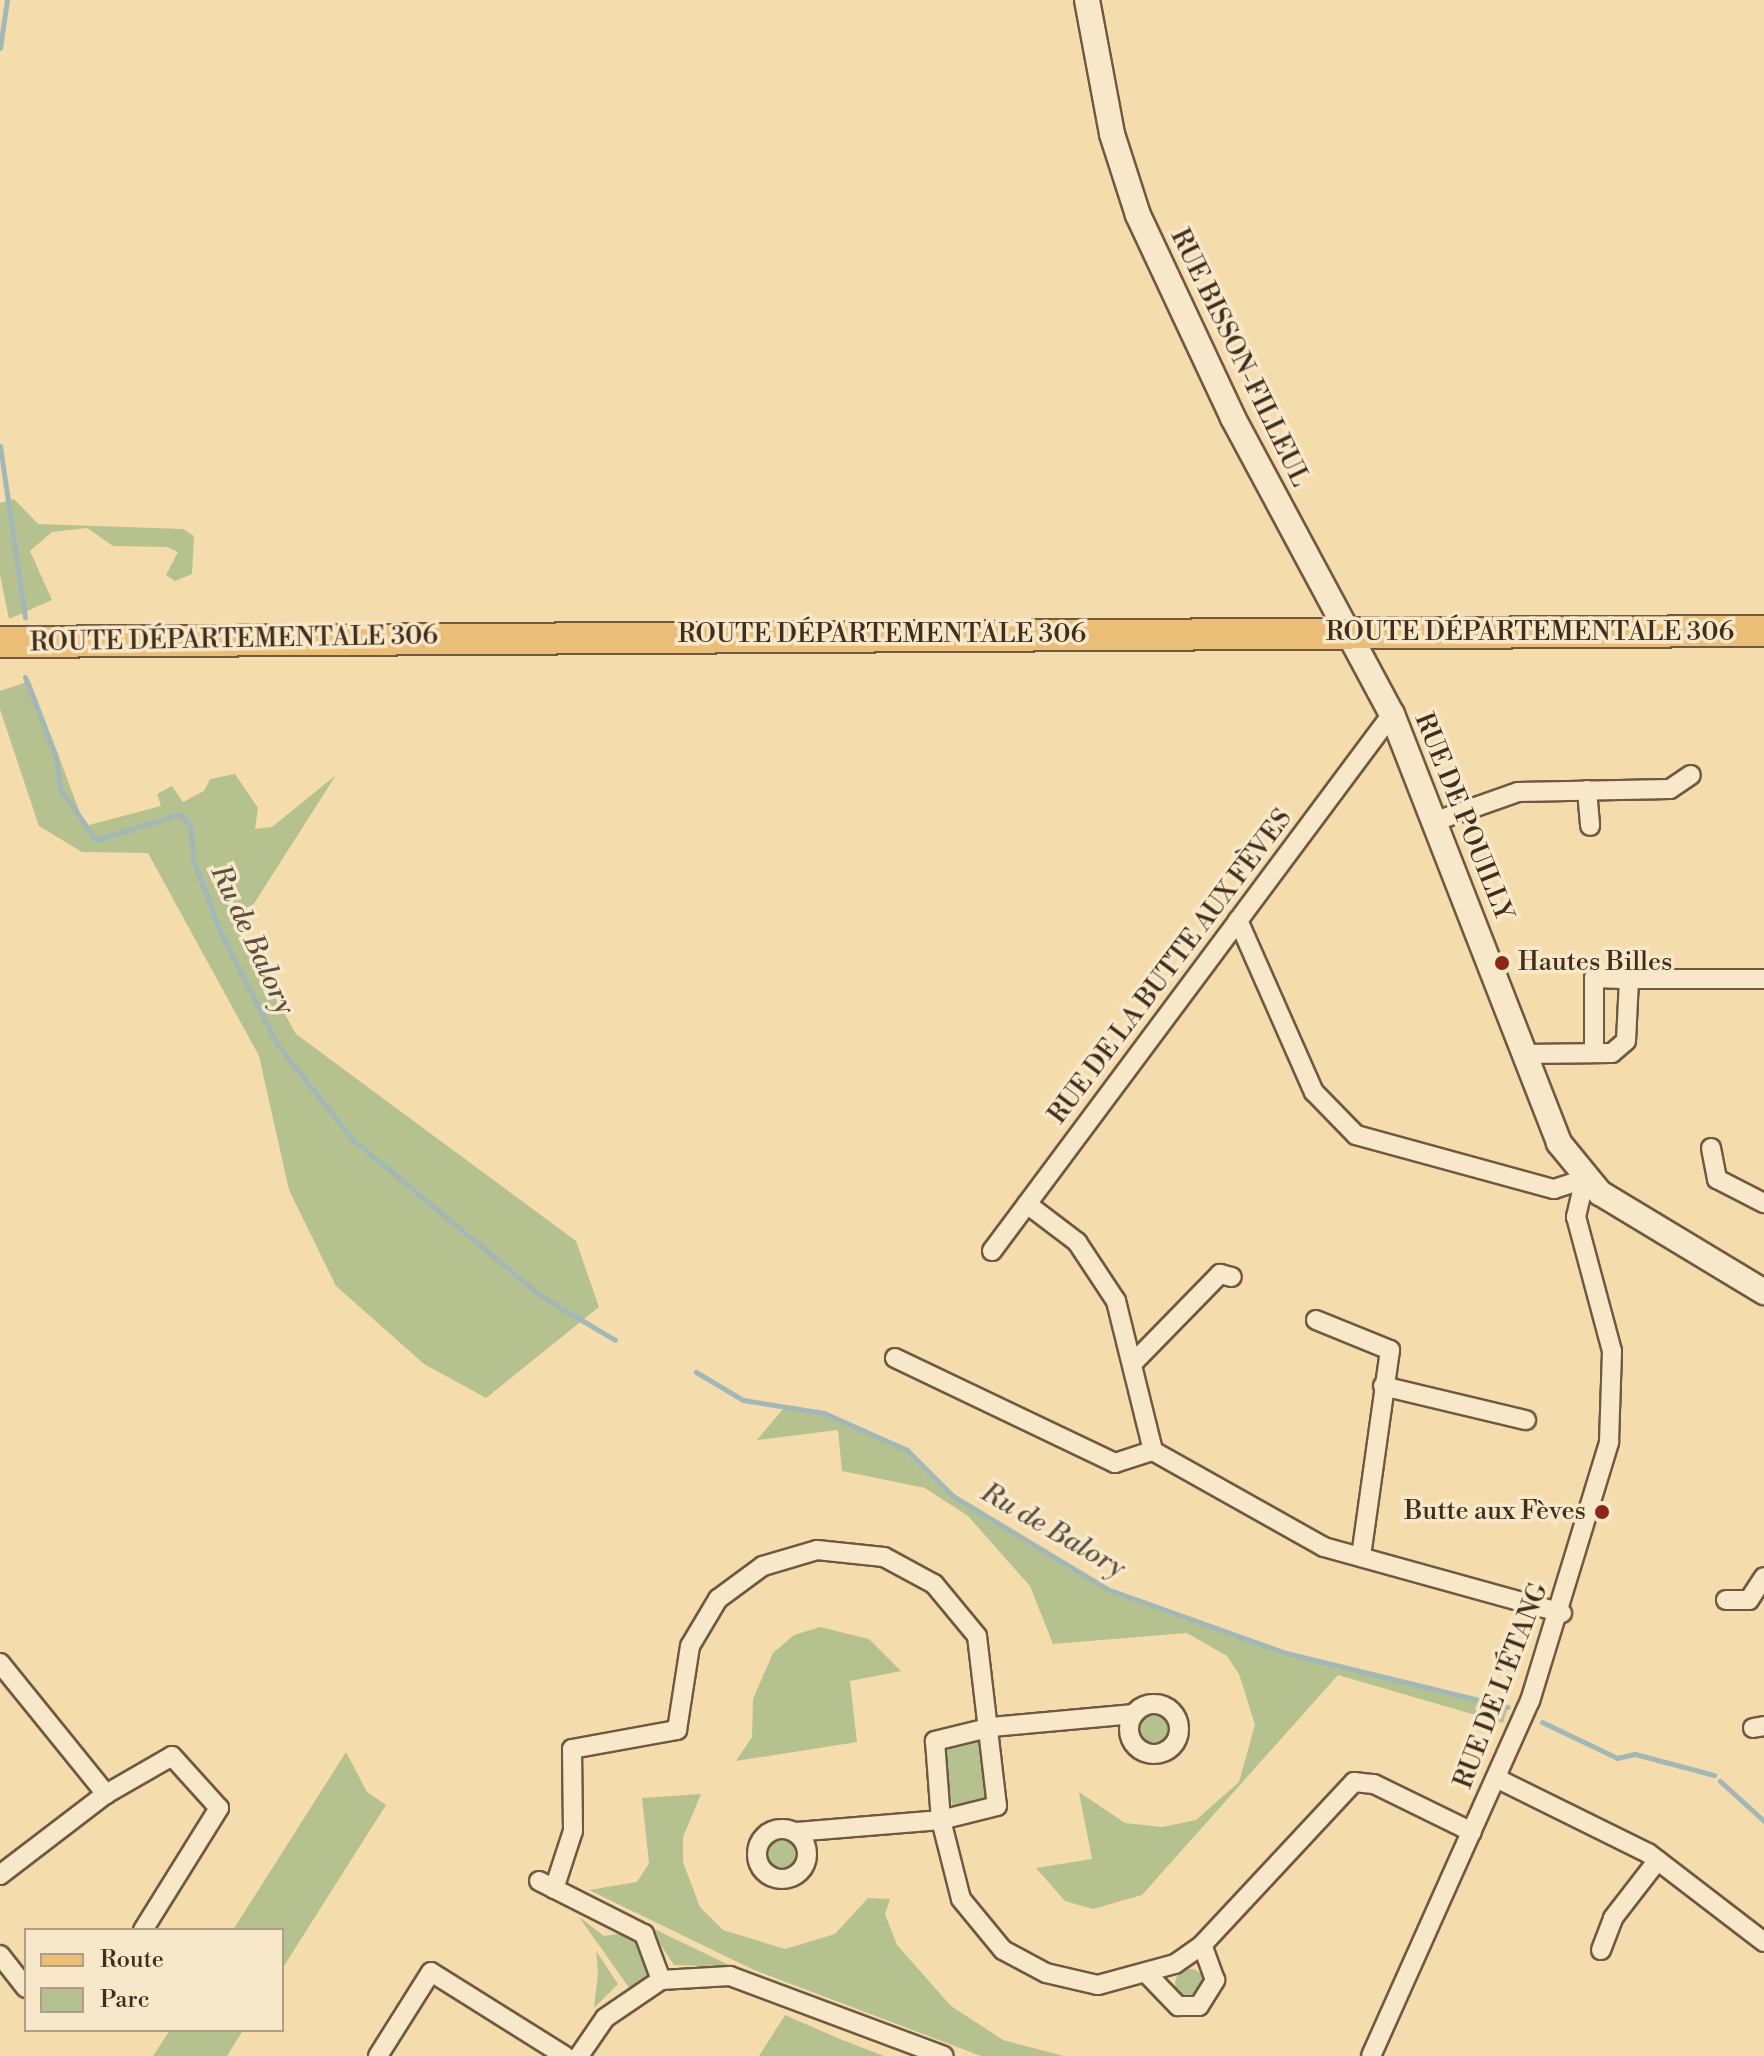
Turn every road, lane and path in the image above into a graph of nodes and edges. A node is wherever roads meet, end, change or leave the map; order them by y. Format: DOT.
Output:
graph roads {
  1 [pos="1087,0"];
  2 [pos="1764,631"];
  3 [pos="1352,635"];
  4 [pos="0,642"];
  5 [pos="1392,714"];
  6 [pos="1691,775"];
  7 [pos="1587,790"];
  8 [pos="1436,821"];
  9 [pos="1590,826"];
  10 [pos="1238,920"];
  11 [pos="1629,979"];
  12 [pos="1764,979"];
  13 [pos="1594,1053"];
  14 [pos="1524,1054"];
  15 [pos="1711,1148"];
  16 [pos="1585,1179"];
  17 [pos="1764,1203"];
  18 [pos="1027,1204"];
  19 [pos="992,1251"];
  20 [pos="1232,1277"];
  21 [pos="1764,1292"];
  22 [pos="1316,1320"];
  23 [pos="895,1358"];
  24 [pos="1135,1361"];
  25 [pos="1383,1386"];
  26 [pos="1526,1420"];
  27 [pos="1153,1451"];
  28 [pos="1361,1556"];
  29 [pos="1764,1577"];
  30 [pos="1726,1600"];
  31 [pos="1562,1613"];
  32 [pos="0,1663"];
  33 [pos="1134,1714"];
  34 [pos="992,1727"];
  35 [pos="1496,1778"];
  36 [pos="106,1794"];
  37 [pos="941,1820"];
  38 [pos="796,1832"];
  39 [pos="1472,1832"];
  40 [pos="1658,1860"];
  41 [pos="0,1875"];
  42 [pos="144,1928"];
  43 [pos="1764,1942"];
  44 [pos="1202,1945"];
  45 [pos="1601,1950"];
  46 [pos="0,1955"];
  47 [pos="1149,1976"];
  48 [pos="7,1977"];
  49 [pos="661,1980"];
  50 [pos="378,2056"];
  51 [pos="565,2056"];
  52 [pos="579,2056"];
  53 [pos="944,2056"];
  54 [pos="1371,2056"];
  1 -- 3 [label="street, RUE BISSON-FILLEUL"];
  2 -- 3 [label="main road, ROUTE DÉPARTEMENTALE 306"];
  3 -- 4 [label="main road, ROUTE DÉPARTEMENTALE 306"];
  3 -- 5 [label="street, RUE DE POUILLY"];
  5 -- 8 [label="street, RUE DE POUILLY"];
  5 -- 10 [label="street, RUE DE LA BUTTE AUX FÈVES"];
  6 -- 7 [label="street"];
  7 -- 8 [label="street"];
  7 -- 9 [label="street"];
  8 -- 14 [label="street, RUE DE POUILLY"];
  10 -- 16 [label="street"];
  10 -- 18 [label="street, RUE DE LA BUTTE AUX FÈVES"];
  11 -- 12 [label="street"];
  11 -- 13 [label="street"];
  11 -- 13 [label="street"];
  13 -- 14 [label="street"];
  14 -- 16 [label="street, RUE DE POUILLY"];
  15 -- 17 [label="street"];
  16 -- 21 [label="street, RUE DE POUILLY"];
  16 -- 31 [label="street, RUE DE L'ÉTANG"];
  18 -- 19 [label="street, RUE DE LA BUTTE AUX FÈVES"];
  18 -- 24 [label="street"];
  20 -- 24 [label="street"];
  22 -- 25 [label="street"];
  23 -- 27 [label="street"];
  24 -- 27 [label="street"];
  25 -- 26 [label="street"];
  25 -- 28 [label="street"];
  27 -- 28 [label="street"];
  28 -- 31 [label="street"];
  29 -- 30 [label="street"];
  31 -- 35 [label="street, RUE DE L'ÉTANG"];
  32 -- 36 [label="street"];
  33 -- 34 [label="street"];
  34 -- 37 [label="street"];
  34 -- 37 [label="street"];
  34 -- 49 [label="street"];
  35 -- 39 [label="street, RUE DE L'ÉTANG"];
  35 -- 40 [label="street"];
  36 -- 41 [label="street"];
  36 -- 42 [label="street"];
  37 -- 38 [label="street"];
  37 -- 47 [label="street"];
  39 -- 44 [label="street"];
  39 -- 54 [label="street, RUE DE L'ÉTANG"];
  40 -- 43 [label="street"];
  40 -- 45 [label="street"];
  44 -- 47 [label="street"];
  44 -- 47 [label="street"];
  46 -- 48 [label="street"];
  49 -- 52 [label="street"];
  49 -- 53 [label="street"];
  50 -- 51 [label="street"];
}
